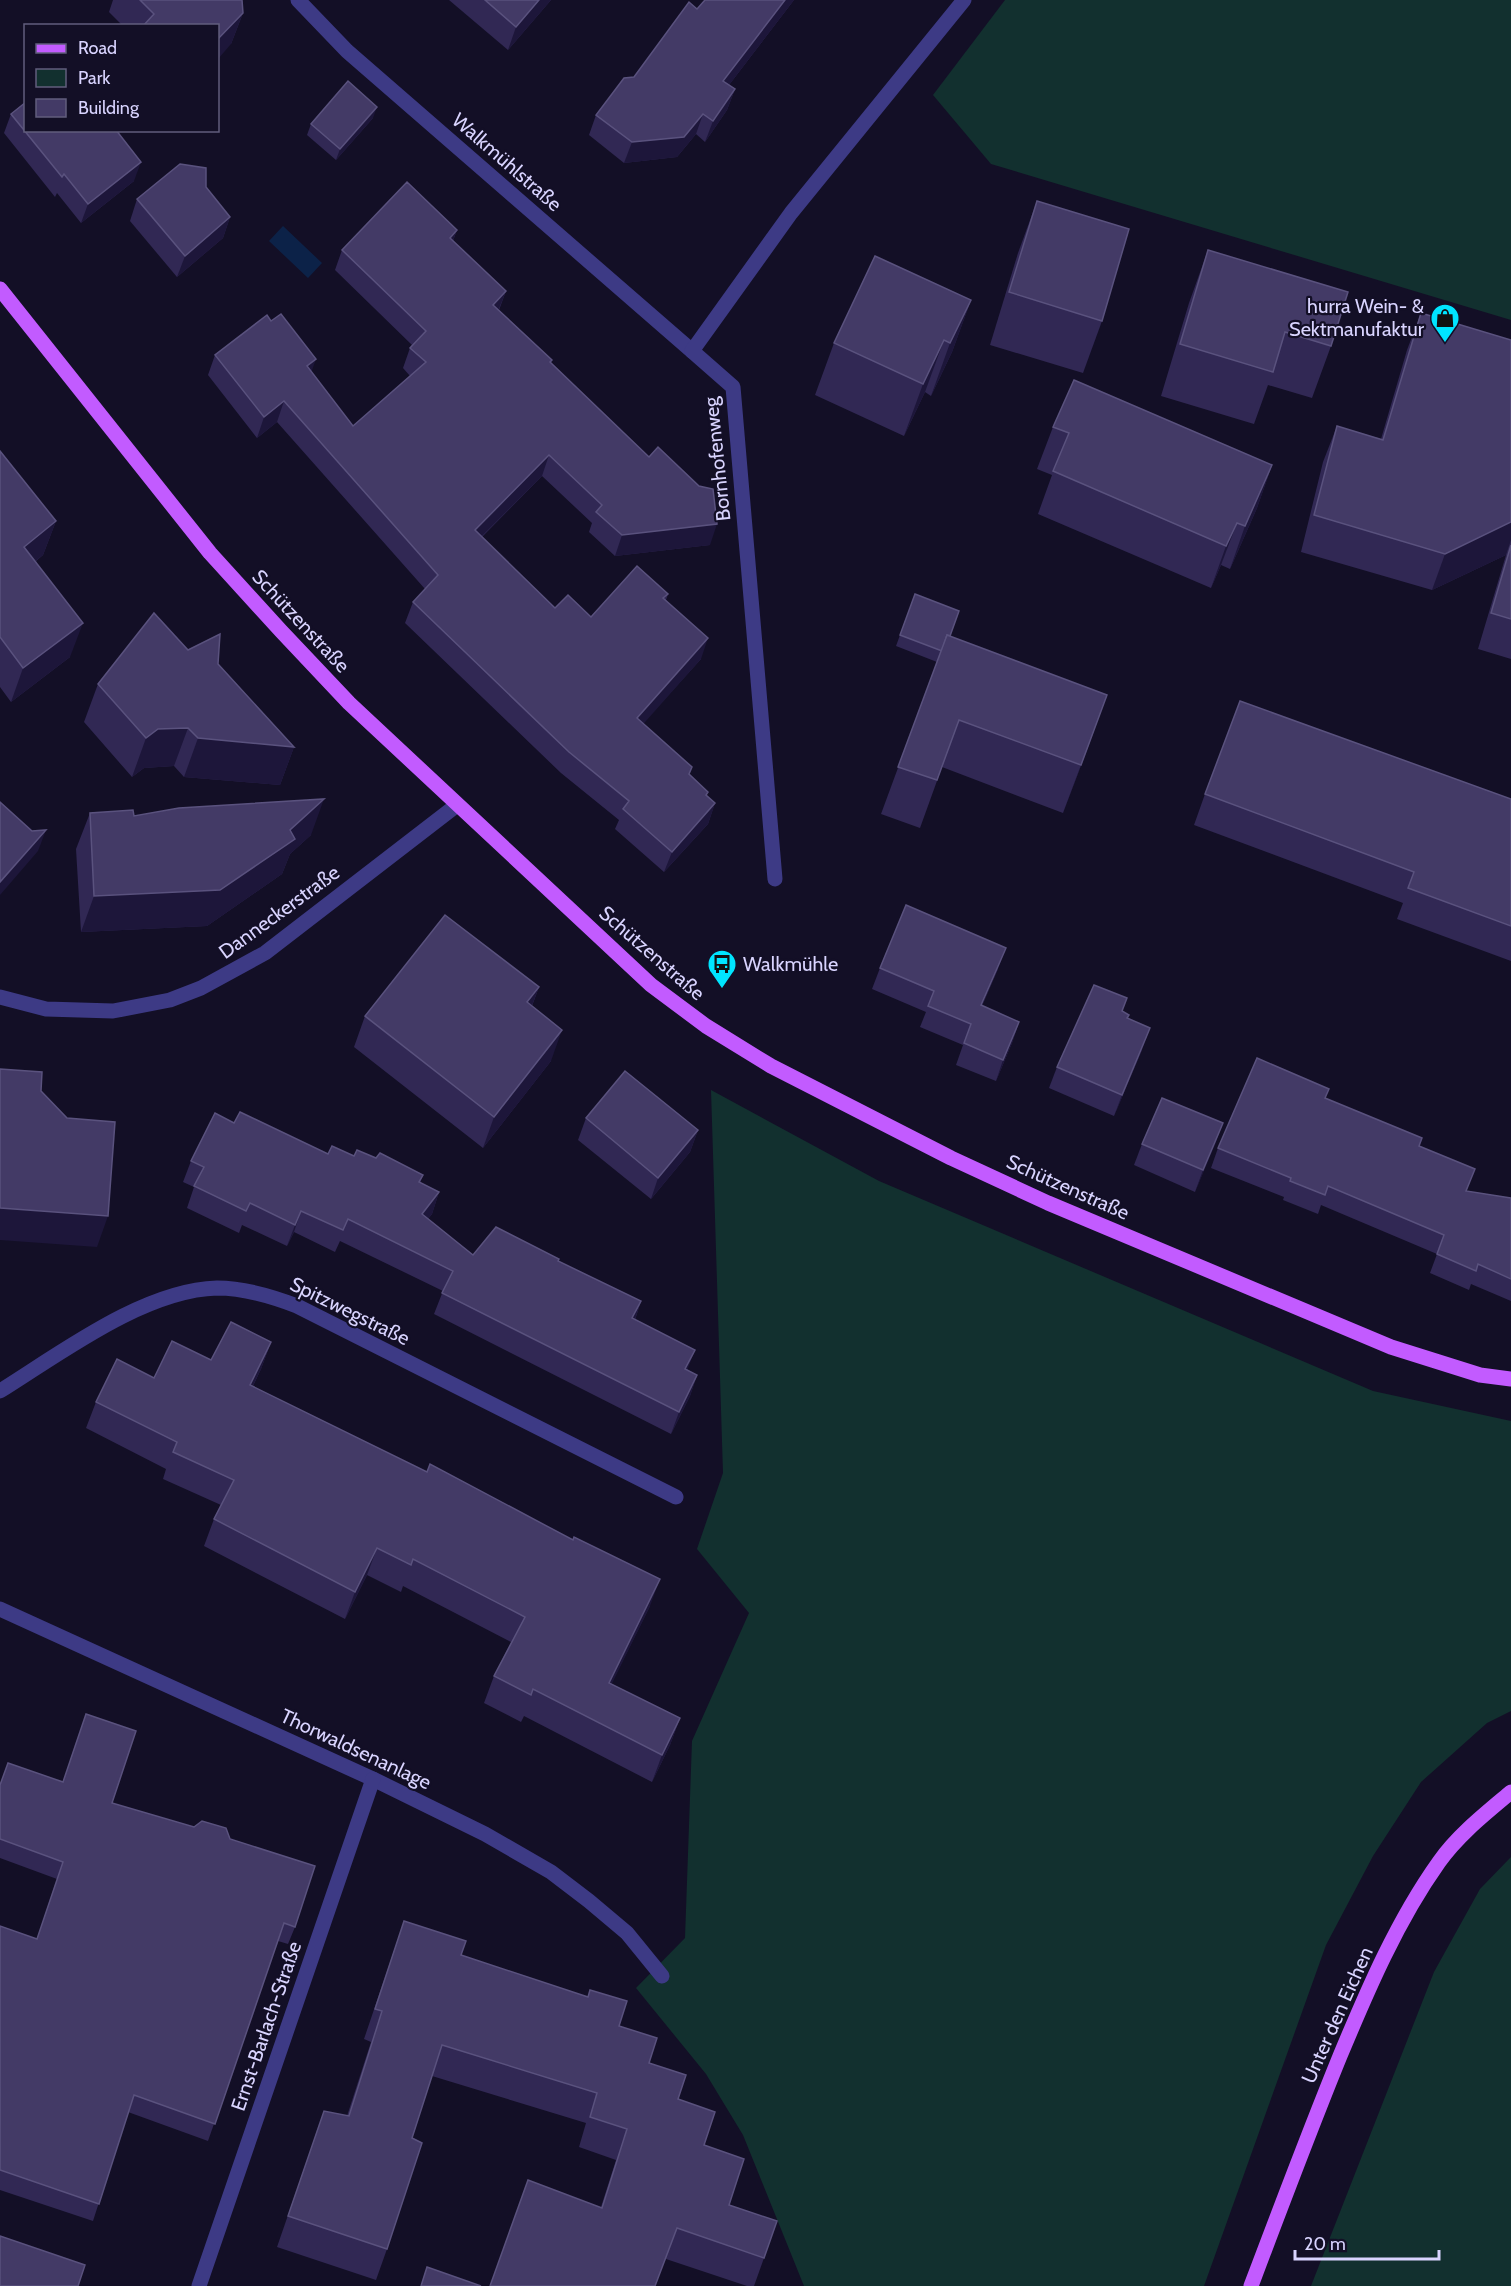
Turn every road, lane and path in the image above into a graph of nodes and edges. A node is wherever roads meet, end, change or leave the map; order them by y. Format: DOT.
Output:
graph roads {
  1 [pos="298,0"];
  2 [pos="964,0"];
  3 [pos="0,289"];
  4 [pos="692,351"];
  5 [pos="457,805"];
  6 [pos="775,879"];
  7 [pos="0,997"];
  8 [pos="1511,1379"];
  9 [pos="0,1391"];
  10 [pos="676,1497"];
  11 [pos="0,1609"];
  12 [pos="373,1779"];
  13 [pos="1511,1792"];
  14 [pos="662,1976"];
  15 [pos="200,2286"];
  16 [pos="1251,2286"];
  1 -- 4 [label="street, Walkmühlstraße"];
  2 -- 4 [label="street"];
  3 -- 5 [label="main road, Schützenstraße"];
  4 -- 6 [label="street, Bornhofenweg"];
  5 -- 7 [label="street, Danneckerstraße"];
  5 -- 8 [label="main road, Schützenstraße"];
  9 -- 10 [label="street, Spitzwegstraße"];
  11 -- 12 [label="street, Thorwaldsenanlage"];
  12 -- 14 [label="street, Thorwaldsenanlage"];
  12 -- 15 [label="street, Ernst-Barlach-Straße"];
  13 -- 16 [label="main road, Unter den Eichen"];
}
